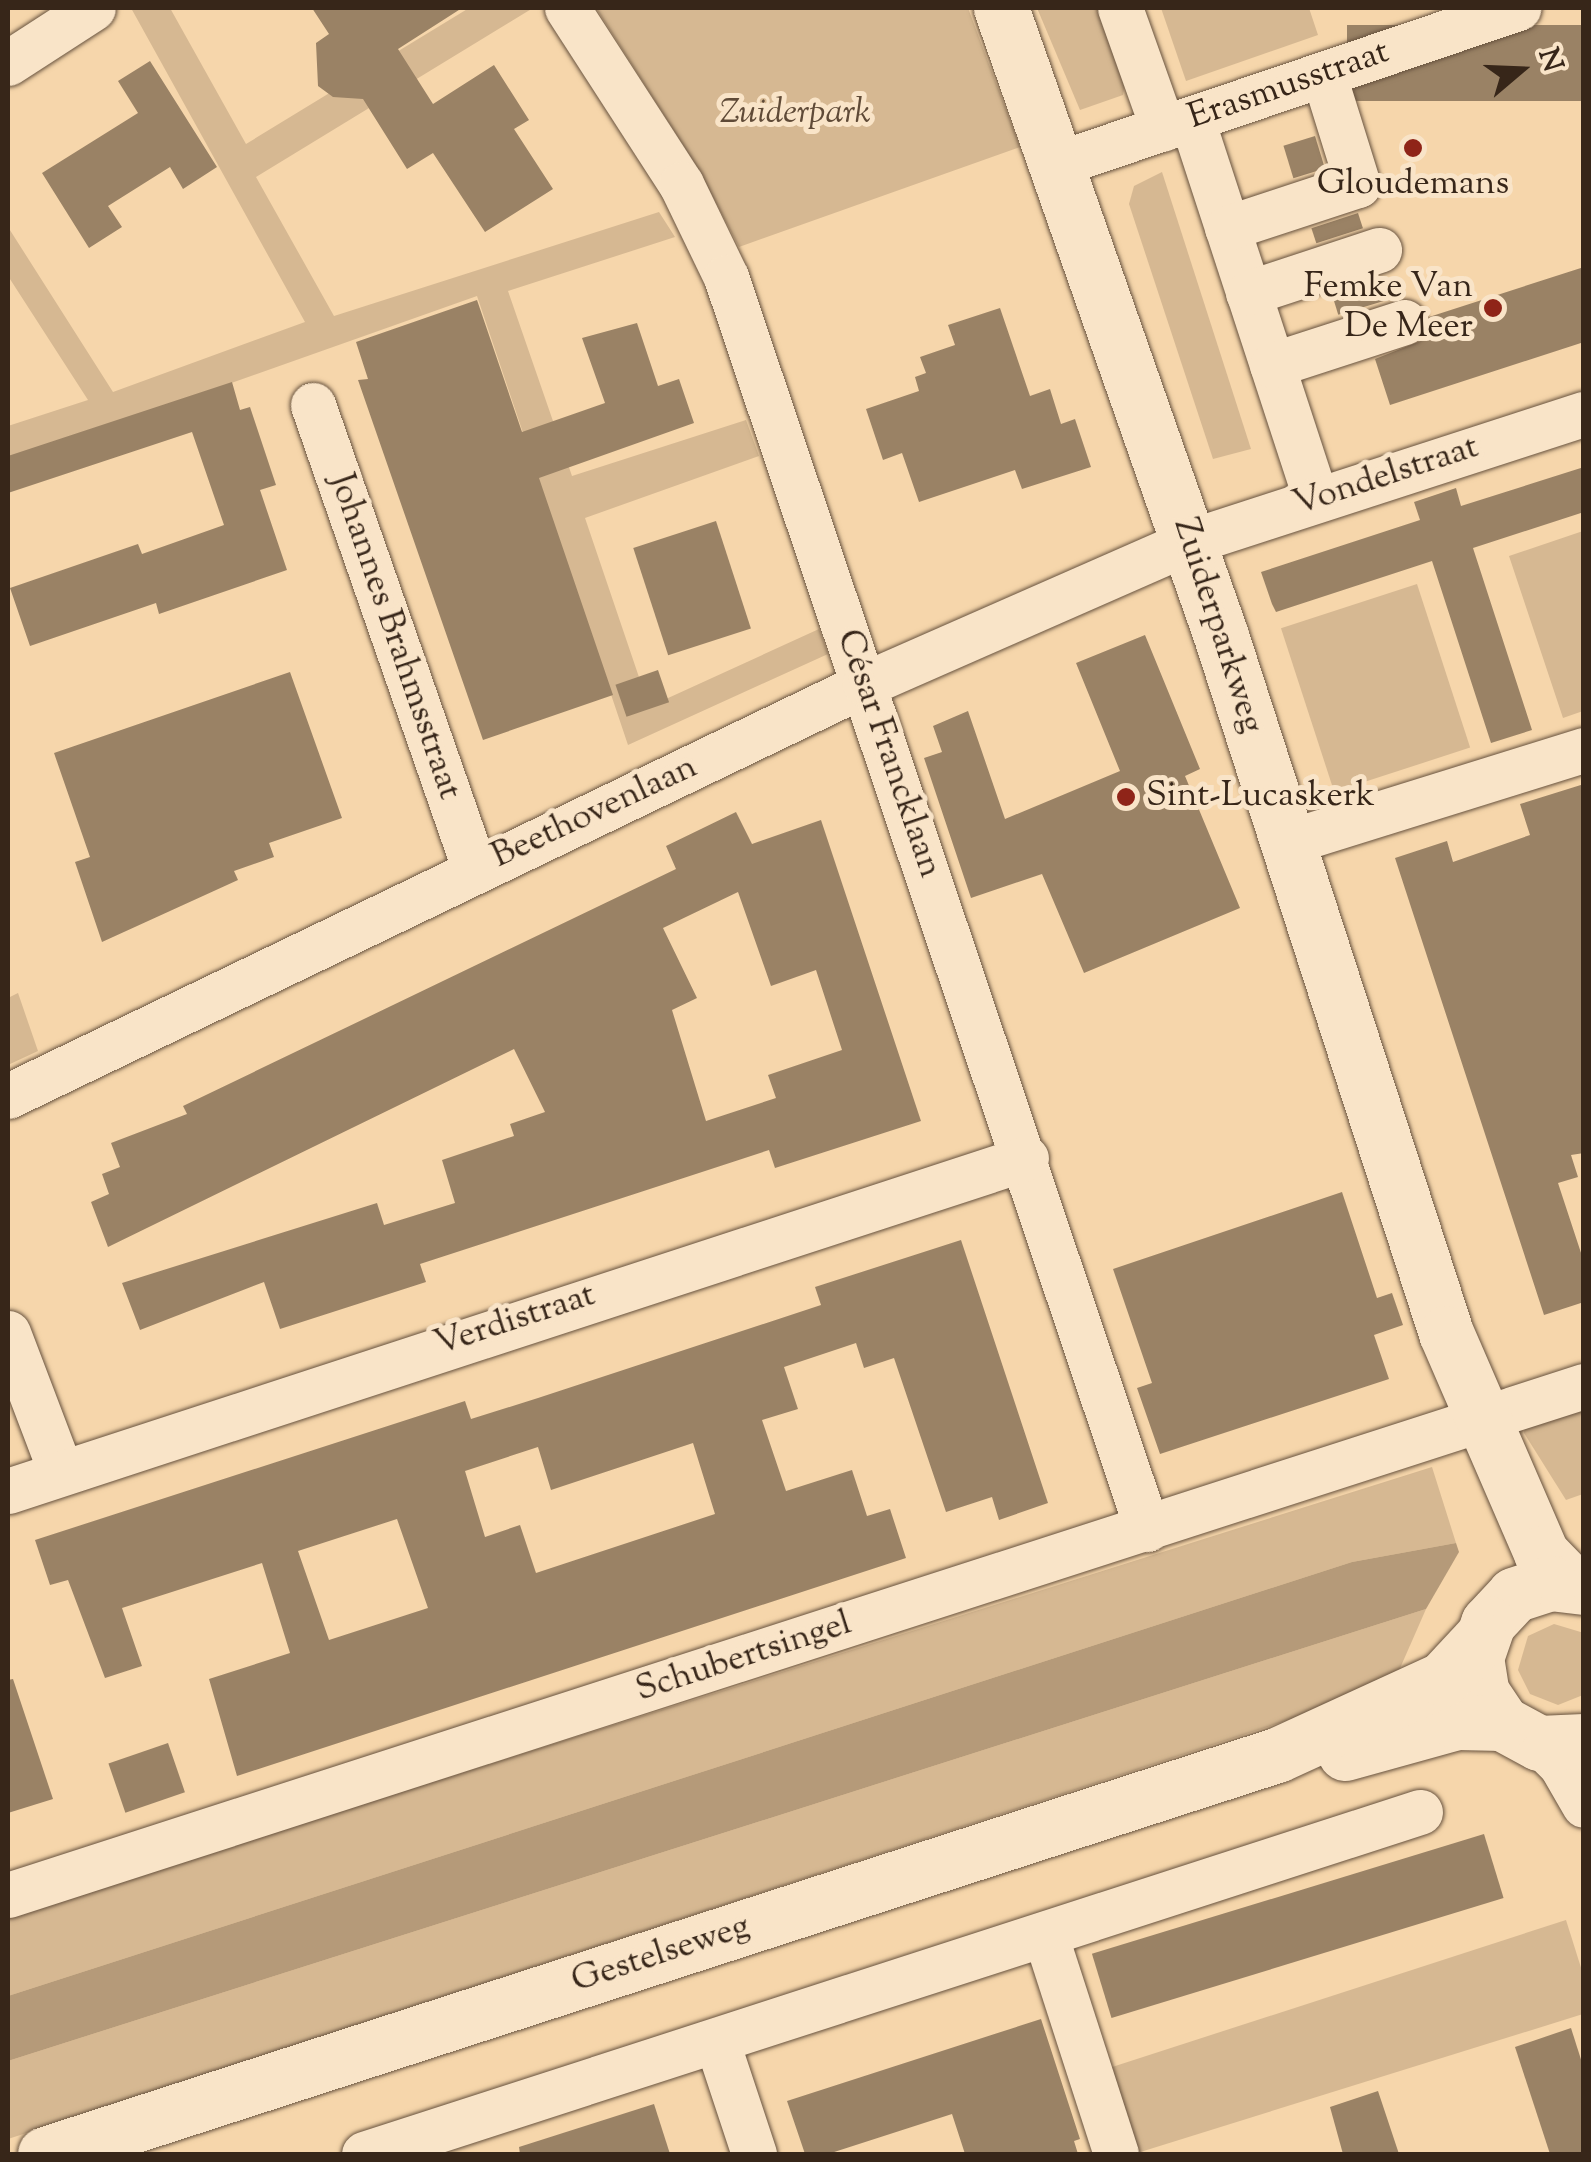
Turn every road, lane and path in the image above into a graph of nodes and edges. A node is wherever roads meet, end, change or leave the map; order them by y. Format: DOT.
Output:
graph roads {
  1 [pos="93,8"];
  2 [pos="567,8"];
  3 [pos="1001,8"];
  4 [pos="1120,8"];
  5 [pos="1518,8"];
  6 [pos="8,62"];
  7 [pos="1324,76"];
  8 [pos="1177,124"];
  9 [pos="1060,164"];
  10 [pos="1226,228"];
  11 [pos="1380,250"];
  12 [pos="1248,294"];
  13 [pos="1404,322"];
  14 [pos="1272,365"];
  15 [pos="314,405"];
  16 [pos="1584,414"];
  17 [pos="1316,499"];
  18 [pos="1189,542"];
  19 [pos="865,684"];
  20 [pos="1584,750"];
  21 [pos="1288,842"];
  22 [pos="475,870"];
  23 [pos="8,1096"];
  24 [pos="1026,1158"];
  25 [pos="8,1333"];
  26 [pos="1584,1386"];
  27 [pos="1480,1418"];
  28 [pos="60,1470"];
  29 [pos="8,1491"];
  30 [pos="1147,1528"];
  31 [pos="1576,1585"];
  32 [pos="1489,1624"];
  33 [pos="1541,1736"];
  34 [pos="1278,1756"];
  35 [pos="1584,1804"];
  36 [pos="1420,1812"];
  37 [pos="8,1895"];
  38 [pos="1045,1934"];
  39 [pos="717,2042"];
  40 [pos="45,2154"];
  41 [pos="364,2154"];
  42 [pos="754,2154"];
  43 [pos="1116,2154"];
  1 -- 6 [label="street"];
  2 -- 19 [label="street, César Francklaan"];
  3 -- 9 [label="main road, Zuiderparkweg"];
  4 -- 8 [label="street"];
  5 -- 7 [label="street, Erasmusstraat"];
  7 -- 8 [label="street, Erasmusstraat"];
  7 -- 10 [label="street"];
  8 -- 9 [label="street, Erasmusstraat"];
  8 -- 10 [label="street"];
  9 -- 18 [label="main road, Zuiderparkweg"];
  10 -- 12 [label="street"];
  11 -- 12 [label="street"];
  12 -- 14 [label="street"];
  13 -- 14 [label="street"];
  14 -- 17 [label="street"];
  15 -- 22 [label="street, Johannes Brahmsstraat"];
  16 -- 17 [label="street, Vondelstraat"];
  17 -- 18 [label="street, Vondelstraat"];
  18 -- 19 [label="street, Beethovenlaan"];
  18 -- 21 [label="main road, Zuiderparkweg"];
  19 -- 22 [label="street, Beethovenlaan"];
  19 -- 24 [label="street, César Francklaan"];
  20 -- 21 [label="street"];
  21 -- 27 [label="main road, Zuiderparkweg"];
  22 -- 23 [label="street, Beethovenlaan"];
  24 -- 28 [label="street, Verdistraat"];
  24 -- 30 [label="street, César Francklaan"];
  25 -- 28 [label="street"];
  26 -- 27 [label="street, Schubertsingel"];
  27 -- 30 [label="street, Schubertsingel"];
  27 -- 31 [label="main road, Zuiderparkweg"];
  27 -- 32 [label="main road, Zuiderparkweg"];
  28 -- 29 [label="street, Verdistraat"];
  30 -- 37 [label="street, Schubertsingel"];
  31 -- 32 [label="main road"];
  32 -- 33 [label="main road, Zuiderparkweg"];
  32 -- 34 [label="main road, Gestelseweg"];
  33 -- 34 [label="main road, Gestelseweg"];
  33 -- 35 [label="street"];
  34 -- 40 [label="main road, Gestelseweg"];
  36 -- 38 [label="street"];
  38 -- 39 [label="street"];
  38 -- 43 [label="street"];
  39 -- 41 [label="street"];
  39 -- 42 [label="street"];
}
